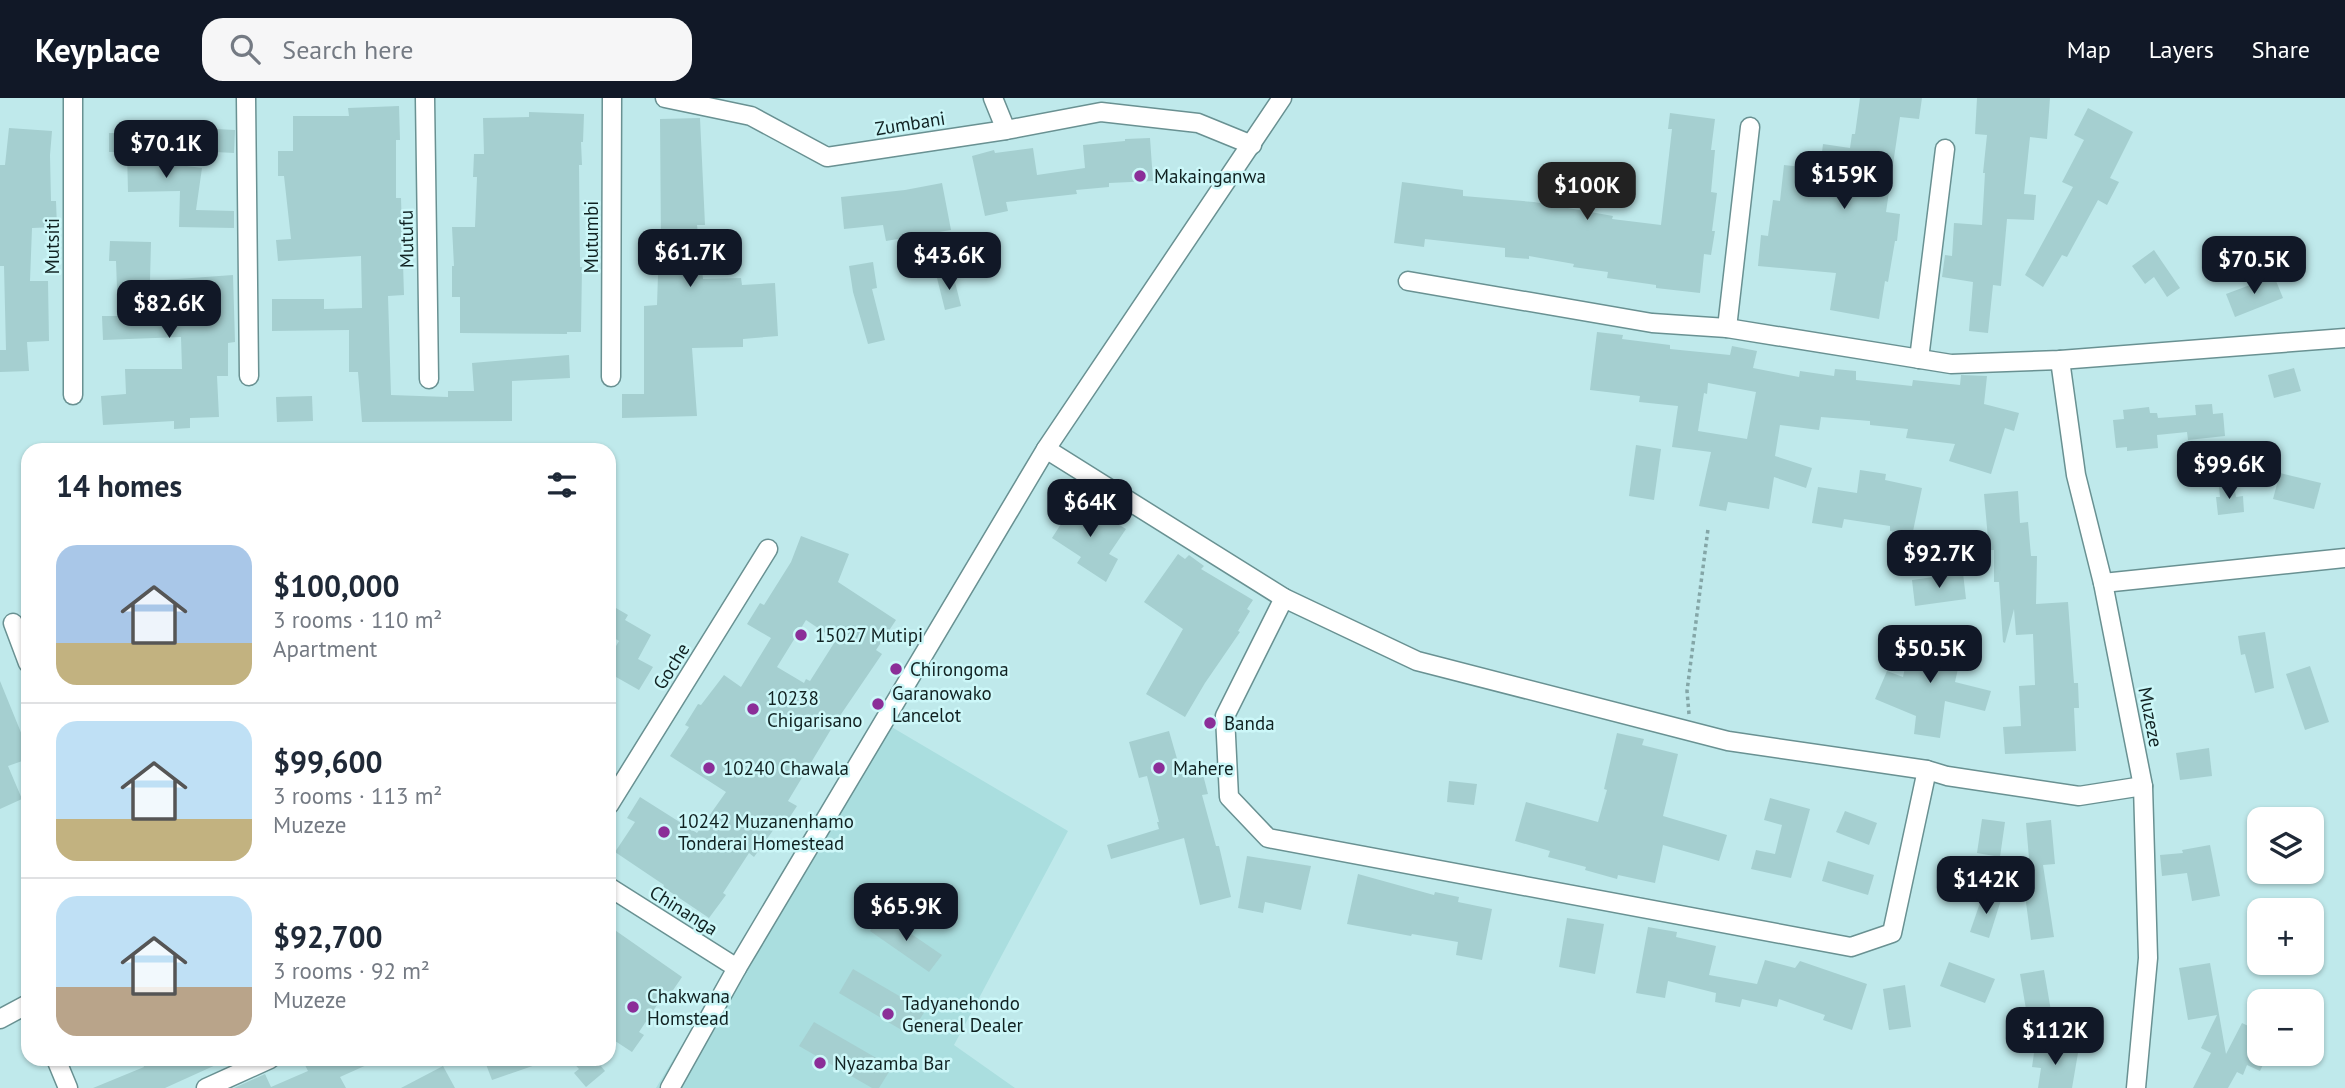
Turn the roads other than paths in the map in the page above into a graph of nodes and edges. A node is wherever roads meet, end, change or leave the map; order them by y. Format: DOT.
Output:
graph roads {
  1 [pos="72,98"];
  2 [pos="246,98"];
  3 [pos="425,98"];
  4 [pos="612,98"];
  5 [pos="665,98"];
  6 [pos="993,98"];
  7 [pos="1282,98"];
  8 [pos="1750,127"];
  9 [pos="1006,130"];
  10 [pos="1252,145"];
  11 [pos="1945,149"];
  12 [pos="1408,281"];
  13 [pos="1727,328"];
  14 [pos="2345,338"];
  15 [pos="1919,359"];
  16 [pos="2060,360"];
  17 [pos="249,376"];
  18 [pos="611,377"];
  19 [pos="429,379"];
  20 [pos="73,395"];
  21 [pos="1046,449"];
  22 [pos="768,549"];
  23 [pos="2345,558"];
  24 [pos="2103,583"];
  25 [pos="1284,598"];
  26 [pos="13,624"];
  27 [pos="21,645"];
  28 [pos="1927,770"];
  29 [pos="2143,786"];
  30 [pos="616,794"];
  31 [pos="616,891"];
  32 [pos="737,968"];
  33 [pos="21,1008"];
  34 [pos="0,1019"];
  35 [pos="59,1066"];
  36 [pos="255,1066"];
  37 [pos="68,1088"];
  38 [pos="206,1088"];
  39 [pos="670,1088"];
  40 [pos="2136,1088"];
  1 -- 20 [label="street, Mutsiti"];
  2 -- 17 [label="street"];
  3 -- 19 [label="street, Mutufu"];
  4 -- 18 [label="street, Mutumbi"];
  5 -- 9 [label="street, Zumbani"];
  6 -- 9 [label="street"];
  7 -- 10 [label="street"];
  8 -- 13 [label="street"];
  9 -- 10 [label="street, Zumbani"];
  10 -- 21 [label="street"];
  11 -- 15 [label="street"];
  12 -- 13 [label="street"];
  13 -- 15 [label="street"];
  14 -- 16 [label="street"];
  15 -- 16 [label="street"];
  16 -- 24 [label="street, Muzeze"];
  21 -- 25 [label="street"];
  21 -- 32 [label="street"];
  22 -- 30 [label="street, Goche"];
  23 -- 24 [label="street"];
  24 -- 29 [label="street, Muzeze"];
  25 -- 28 [label="street"];
  25 -- 28 [label="street"];
  26 -- 27 [label="street"];
  28 -- 29 [label="street"];
  29 -- 40 [label="street, Muzeze"];
  31 -- 32 [label="street, Chinanga"];
  32 -- 39 [label="street"];
  33 -- 34 [label="street"];
  35 -- 37 [label="street"];
  36 -- 38 [label="street"];
}
